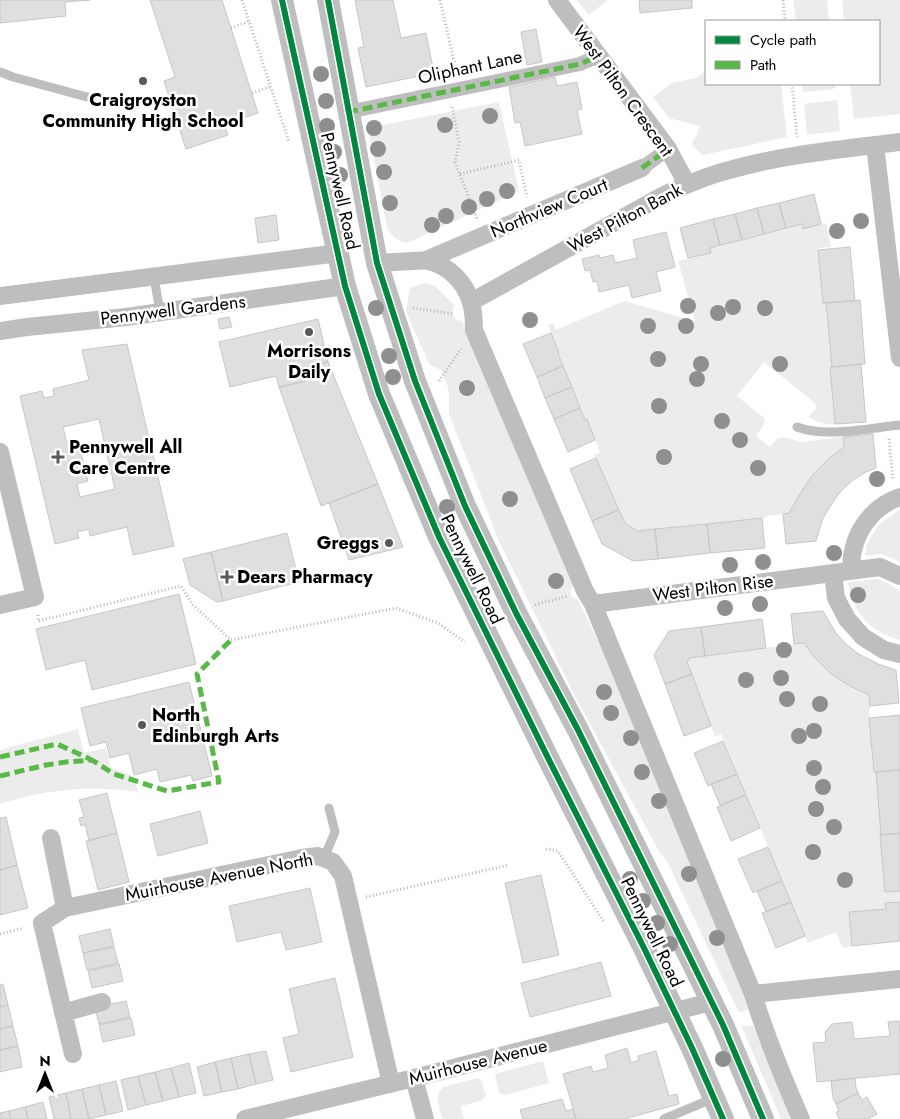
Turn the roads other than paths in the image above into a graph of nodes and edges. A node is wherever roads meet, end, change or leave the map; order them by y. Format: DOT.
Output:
graph roads {
  1 [pos="282,0"];
  2 [pos="328,0"];
  3 [pos="557,0"];
  4 [pos="598,56"];
  5 [pos="0,72"];
  6 [pos="87,97"];
  7 [pos="348,112"];
  8 [pos="900,142"];
  9 [pos="876,145"];
  10 [pos="668,149"];
  11 [pos="642,168"];
  12 [pos="687,184"];
  13 [pos="339,253"];
  14 [pos="426,260"];
  15 [pos="377,262"];
  16 [pos="154,278"];
  17 [pos="345,286"];
  18 [pos="0,296"];
  19 [pos="160,312"];
  20 [pos="473,316"];
  21 [pos="0,331"];
  22 [pos="900,358"];
  23 [pos="900,425"];
  24 [pos="797,427"];
  25 [pos="0,452"];
  26 [pos="898,498"];
  27 [pos="851,570"];
  28 [pos="833,573"];
  29 [pos="900,576"];
  30 [pos="593,604"];
  31 [pos="0,605"];
  32 [pos="900,654"];
  33 [pos="329,808"];
  34 [pos="51,838"];
  35 [pos="324,858"];
  36 [pos="65,908"];
  37 [pos="900,980"];
  38 [pos="753,994"];
  39 [pos="102,1002"];
  40 [pos="711,1002"];
  41 [pos="674,1012"];
  42 [pos="63,1013"];
  43 [pos="73,1054"];
  44 [pos="414,1078"];
  45 [pos="391,1084"];
  46 [pos="714,1098"];
  47 [pos="245,1119"];
  48 [pos="425,1119"];
  49 [pos="664,1119"];
  50 [pos="724,1119"];
  51 [pos="763,1119"];
  52 [pos="801,1119"];
  1 -- 13 [label="street, Pennywell Road"];
  2 -- 7 [label="street, Pennywell Road"];
  3 -- 4 [label="street, West Pilton Crescent"];
  4 -- 7 [label="street, Oliphant Lane"];
  4 -- 10 [label="street, West Pilton Crescent"];
  5 -- 6 [label="lane"];
  7 -- 15 [label="street, Pennywell Road"];
  8 -- 9 [label="street, West Pilton Bank"];
  9 -- 12 [label="street, West Pilton Bank"];
  9 -- 22 [label="street"];
  10 -- 11 [label="street, Northview Court"];
  10 -- 12 [label="street, West Pilton Crescent"];
  11 -- 14 [label="street, Northview Court"];
  12 -- 20 [label="street, West Pilton Bank"];
  13 -- 15 [label="street"];
  13 -- 16 [label="street, Pennywell Gardens"];
  13 -- 17 [label="street, Pennywell Road"];
  14 -- 15 [label="street"];
  14 -- 20 [label="street"];
  15 -- 17 [label="street"];
  15 -- 40 [label="street, Pennywell Road"];
  16 -- 18 [label="street, Pennywell Gardens"];
  16 -- 19 [label="lane"];
  17 -- 19 [label="street, Pennywell Gardens"];
  17 -- 41 [label="street, Pennywell Road"];
  19 -- 21 [label="street, Pennywell Gardens"];
  20 -- 30 [label="street"];
  23 -- 24 [label="lane"];
  25 -- 31 [label="street"];
  26 -- 27 [label="street"];
  27 -- 28 [label="street, West Pilton Rise"];
  27 -- 29 [label="street, West Pilton Rise"];
  28 -- 30 [label="street, West Pilton Rise"];
  28 -- 32 [label="street"];
  30 -- 38 [label="street"];
  33 -- 35 [label="lane"];
  34 -- 36 [label="street"];
  35 -- 36 [label="street, Muirhouse Avenue North"];
  35 -- 45 [label="street, Muirhouse Avenue North"];
  36 -- 42 [label="street"];
  37 -- 38 [label="street"];
  38 -- 52 [label="street"];
  39 -- 42 [label="street"];
  40 -- 41 [label="street, Muirhouse Avenue"];
  40 -- 51 [label="street, Pennywell Road"];
  41 -- 44 [label="street, Muirhouse Avenue"];
  41 -- 46 [label="street, Pennywell Road"];
  42 -- 43 [label="street"];
  44 -- 45 [label="street, Muirhouse Avenue"];
  44 -- 48 [label="street"];
  45 -- 47 [label="street, Muirhouse Avenue"];
  46 -- 49 [label="lane"];
  46 -- 50 [label="street, Pennywell Road"];
}
